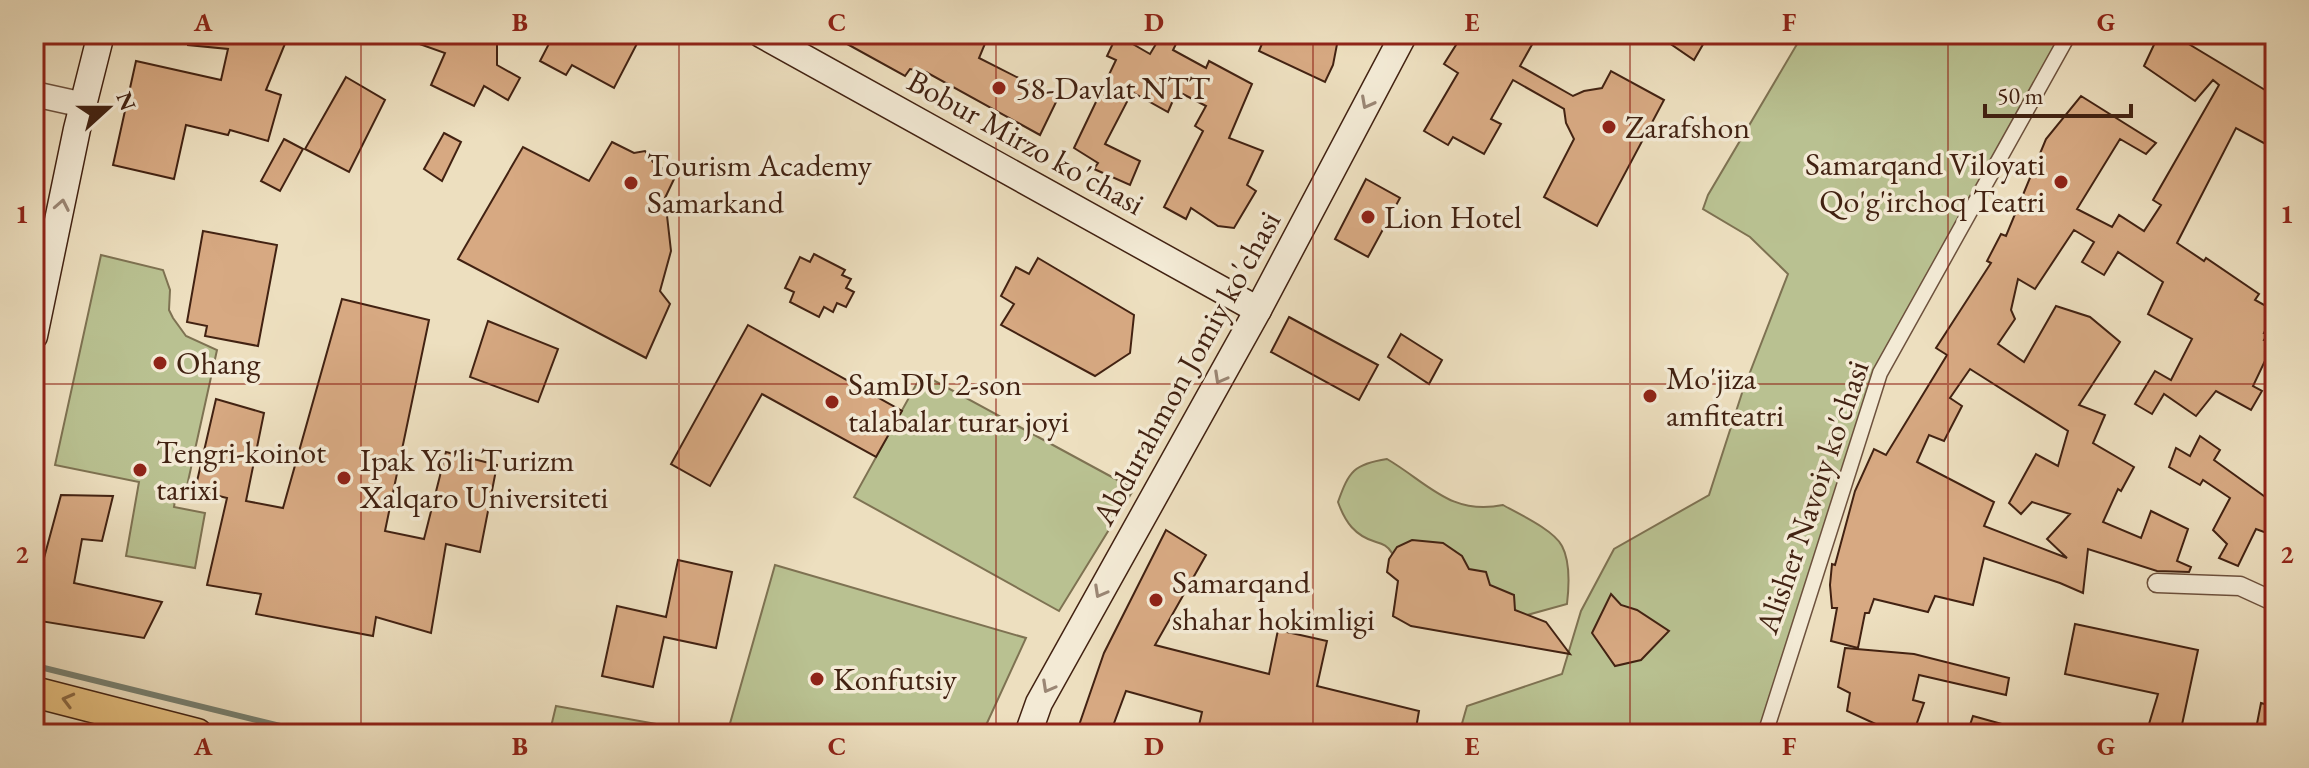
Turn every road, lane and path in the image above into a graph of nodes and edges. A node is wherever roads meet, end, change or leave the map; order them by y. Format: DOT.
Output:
graph roads {
  1 [pos="101,34"];
  2 [pos="761,34"];
  3 [pos="1404,34"];
  4 [pos="2069,34"];
  5 [pos="34,94"];
  6 [pos="84,105"];
  7 [pos="1258,310"];
  8 [pos="34,336"];
  9 [pos="2157,583"];
  10 [pos="2275,602"];
  11 [pos="34,692"];
  12 [pos="197,734"];
  13 [pos="1028,734"];
  14 [pos="1765,734"];
  1 -- 6 [label="main road"];
  2 -- 7 [label="main road, Bobur Mirzo ko'chasi"];
  3 -- 7 [label="main road, Abdurahmon Jomiy ko'chasi, one-way"];
  4 -- 14 [label="street, Alisher Navoiy ko'chasi"];
  5 -- 6 [label="street"];
  8 -- 6 [label="main road, one-way"];
  7 -- 13 [label="main road, Abdurahmon Jomiy ko'chasi, one-way"];
  9 -- 10 [label="street"];
  12 -- 11 [label="main road, one-way"];
}
